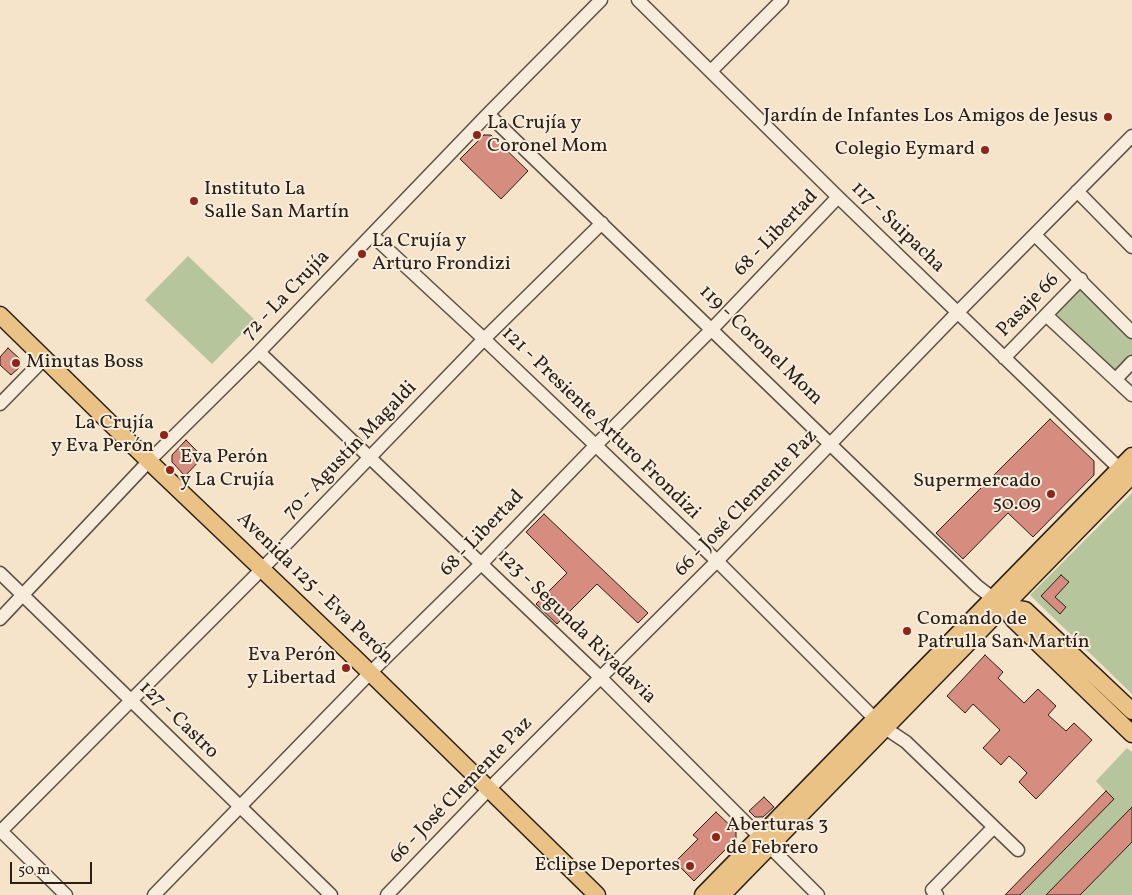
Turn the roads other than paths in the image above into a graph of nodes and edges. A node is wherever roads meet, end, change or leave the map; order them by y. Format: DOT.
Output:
graph roads {
  1 [pos="601,0"];
  2 [pos="638,0"];
  3 [pos="782,0"];
  4 [pos="711,71"];
  5 [pos="488,114"];
  6 [pos="1132,136"];
  7 [pos="1077,191"];
  8 [pos="838,198"];
  9 [pos="602,223"];
  10 [pos="372,235"];
  11 [pos="1035,235"];
  12 [pos="1132,247"];
  13 [pos="1081,280"];
  14 [pos="957,313"];
  15 [pos="0,315"];
  16 [pos="1046,315"];
  17 [pos="712,329"];
  18 [pos="1132,332"];
  19 [pos="484,339"];
  20 [pos="260,352"];
  21 [pos="45,358"];
  22 [pos="1004,358"];
  23 [pos="1132,362"];
  24 [pos="1116,379"];
  25 [pos="1132,395"];
  26 [pos="0,404"];
  27 [pos="596,445"];
  28 [pos="831,445"];
  29 [pos="1132,456"];
  30 [pos="371,458"];
  31 [pos="149,461"];
  32 [pos="1128,476"];
  33 [pos="717,561"];
  34 [pos="482,563"];
  35 [pos="262,570"];
  36 [pos="0,573"];
  37 [pos="23,595"];
  38 [pos="998,602"];
  39 [pos="0,619"];
  40 [pos="370,673"];
  41 [pos="601,678"];
  42 [pos="131,701"];
  43 [pos="1132,710"];
  44 [pos="880,723"];
  45 [pos="1132,734"];
  46 [pos="488,790"];
  47 [pos="240,806"];
  48 [pos="994,827"];
  49 [pos="0,831"];
  50 [pos="763,842"];
  51 [pos="1018,850"];
  52 [pos="66,895"];
  53 [pos="154,895"];
  54 [pos="331,895"];
  55 [pos="387,895"];
  56 [pos="597,895"];
  57 [pos="703,895"];
  58 [pos="722,895"];
  59 [pos="818,895"];
  60 [pos="937,895"];
  1 -- 5 [label="street, 72 - La Crujía"];
  2 -- 4 [label="street, 117 - Suipacha"];
  3 -- 4 [label="street"];
  4 -- 8 [label="street, 117 - Suipacha"];
  5 -- 9 [label="street, 119 - Coronel Mom"];
  5 -- 10 [label="street, 72 - La Crujía"];
  6 -- 7 [label="street, 66 - José Clemente Paz"];
  7 -- 11 [label="street, 66 - José Clemente Paz"];
  7 -- 12 [label="street"];
  8 -- 14 [label="street, 117 - Suipacha"];
  8 -- 17 [label="street, 68 - Libertad"];
  9 -- 17 [label="street, 119 - Coronel Mom"];
  9 -- 19 [label="street, 70 - Agustín Magaldi"];
  10 -- 19 [label="street, 121 - Presiente Arturo Frondizi"];
  10 -- 20 [label="street, 72 - La Crujía"];
  11 -- 13 [label="street"];
  11 -- 14 [label="street, 66 - José Clemente Paz"];
  13 -- 16 [label="street, Pasaje 66"];
  13 -- 18 [label="street"];
  14 -- 22 [label="street, 117 - Suipacha"];
  14 -- 28 [label="street, 66 - José Clemente Paz"];
  15 -- 21 [label="main road, Avenida 125 - Eva Perón"];
  16 -- 22 [label="street, Pasaje 66"];
  16 -- 24 [label="street"];
  17 -- 27 [label="street, 68 - Libertad"];
  17 -- 28 [label="street, 119 - Coronel Mom"];
  19 -- 27 [label="street, 121 - Presiente Arturo Frondizi"];
  19 -- 30 [label="street, 70 - Agustín Magaldi"];
  20 -- 30 [label="street, 123 - Segunda Rivadavia"];
  20 -- 31 [label="street, 72 - La Crujía"];
  21 -- 26 [label="street"];
  21 -- 31 [label="main road, Avenida 125 - Eva Perón"];
  22 -- 32 [label="street, 117 - Suipacha"];
  23 -- 24 [label="street"];
  24 -- 25 [label="street"];
  27 -- 33 [label="street, 121 - Presiente Arturo Frondizi"];
  27 -- 34 [label="street, 68 - Libertad"];
  28 -- 33 [label="street, 66 - José Clemente Paz"];
  28 -- 38 [label="street, 119 - Coronel Mom"];
  29 -- 32 [label="main road"];
  30 -- 34 [label="street, 123 - Segunda Rivadavia"];
  30 -- 35 [label="street, 70 - Agustín Magaldi"];
  31 -- 35 [label="main road, Avenida 125 - Eva Perón"];
  31 -- 37 [label="street, 72 - La Crujía"];
  32 -- 38 [label="main road"];
  33 -- 41 [label="street, 66 - José Clemente Paz"];
  33 -- 44 [label="street, 121 - Presiente Arturo Frondizi"];
  34 -- 40 [label="street, 68 - Libertad"];
  34 -- 41 [label="street, 123 - Segunda Rivadavia"];
  35 -- 40 [label="main road, Avenida 125 - Eva Perón"];
  35 -- 42 [label="street, 70 - Agustín Magaldi"];
  36 -- 37 [label="street, 127 - Castro"];
  37 -- 39 [label="street, 72 - La Crujía"];
  37 -- 42 [label="street, 127 - Castro"];
  38 -- 43 [label="main road"];
  38 -- 44 [label="main road"];
  38 -- 45 [label="main road, 119 - Coronel Mom"];
  40 -- 46 [label="main road, Avenida 125 - Eva Perón"];
  40 -- 47 [label="street, 68 - Libertad"];
  41 -- 46 [label="street, 66 - José Clemente Paz"];
  41 -- 50 [label="street, 123 - Segunda Rivadavia"];
  42 -- 47 [label="street, 127 - Castro"];
  42 -- 49 [label="street, 70 - Agustín Magaldi"];
  44 -- 48 [label="street, 121 - Presiente Arturo Frondizi"];
  44 -- 50 [label="main road"];
  46 -- 55 [label="street, 66 - José Clemente Paz"];
  46 -- 56 [label="main road, Avenida 125 - Eva Perón"];
  47 -- 53 [label="street, 68 - Libertad"];
  47 -- 54 [label="street, 127 - Castro"];
  48 -- 51 [label="street, 121 - Presiente Arturo Frondizi"];
  48 -- 60 [label="street"];
  49 -- 52 [label="street"];
  50 -- 57 [label="main road"];
  50 -- 58 [label="main road"];
  50 -- 59 [label="street, 123 - Segunda Rivadavia"];
}
